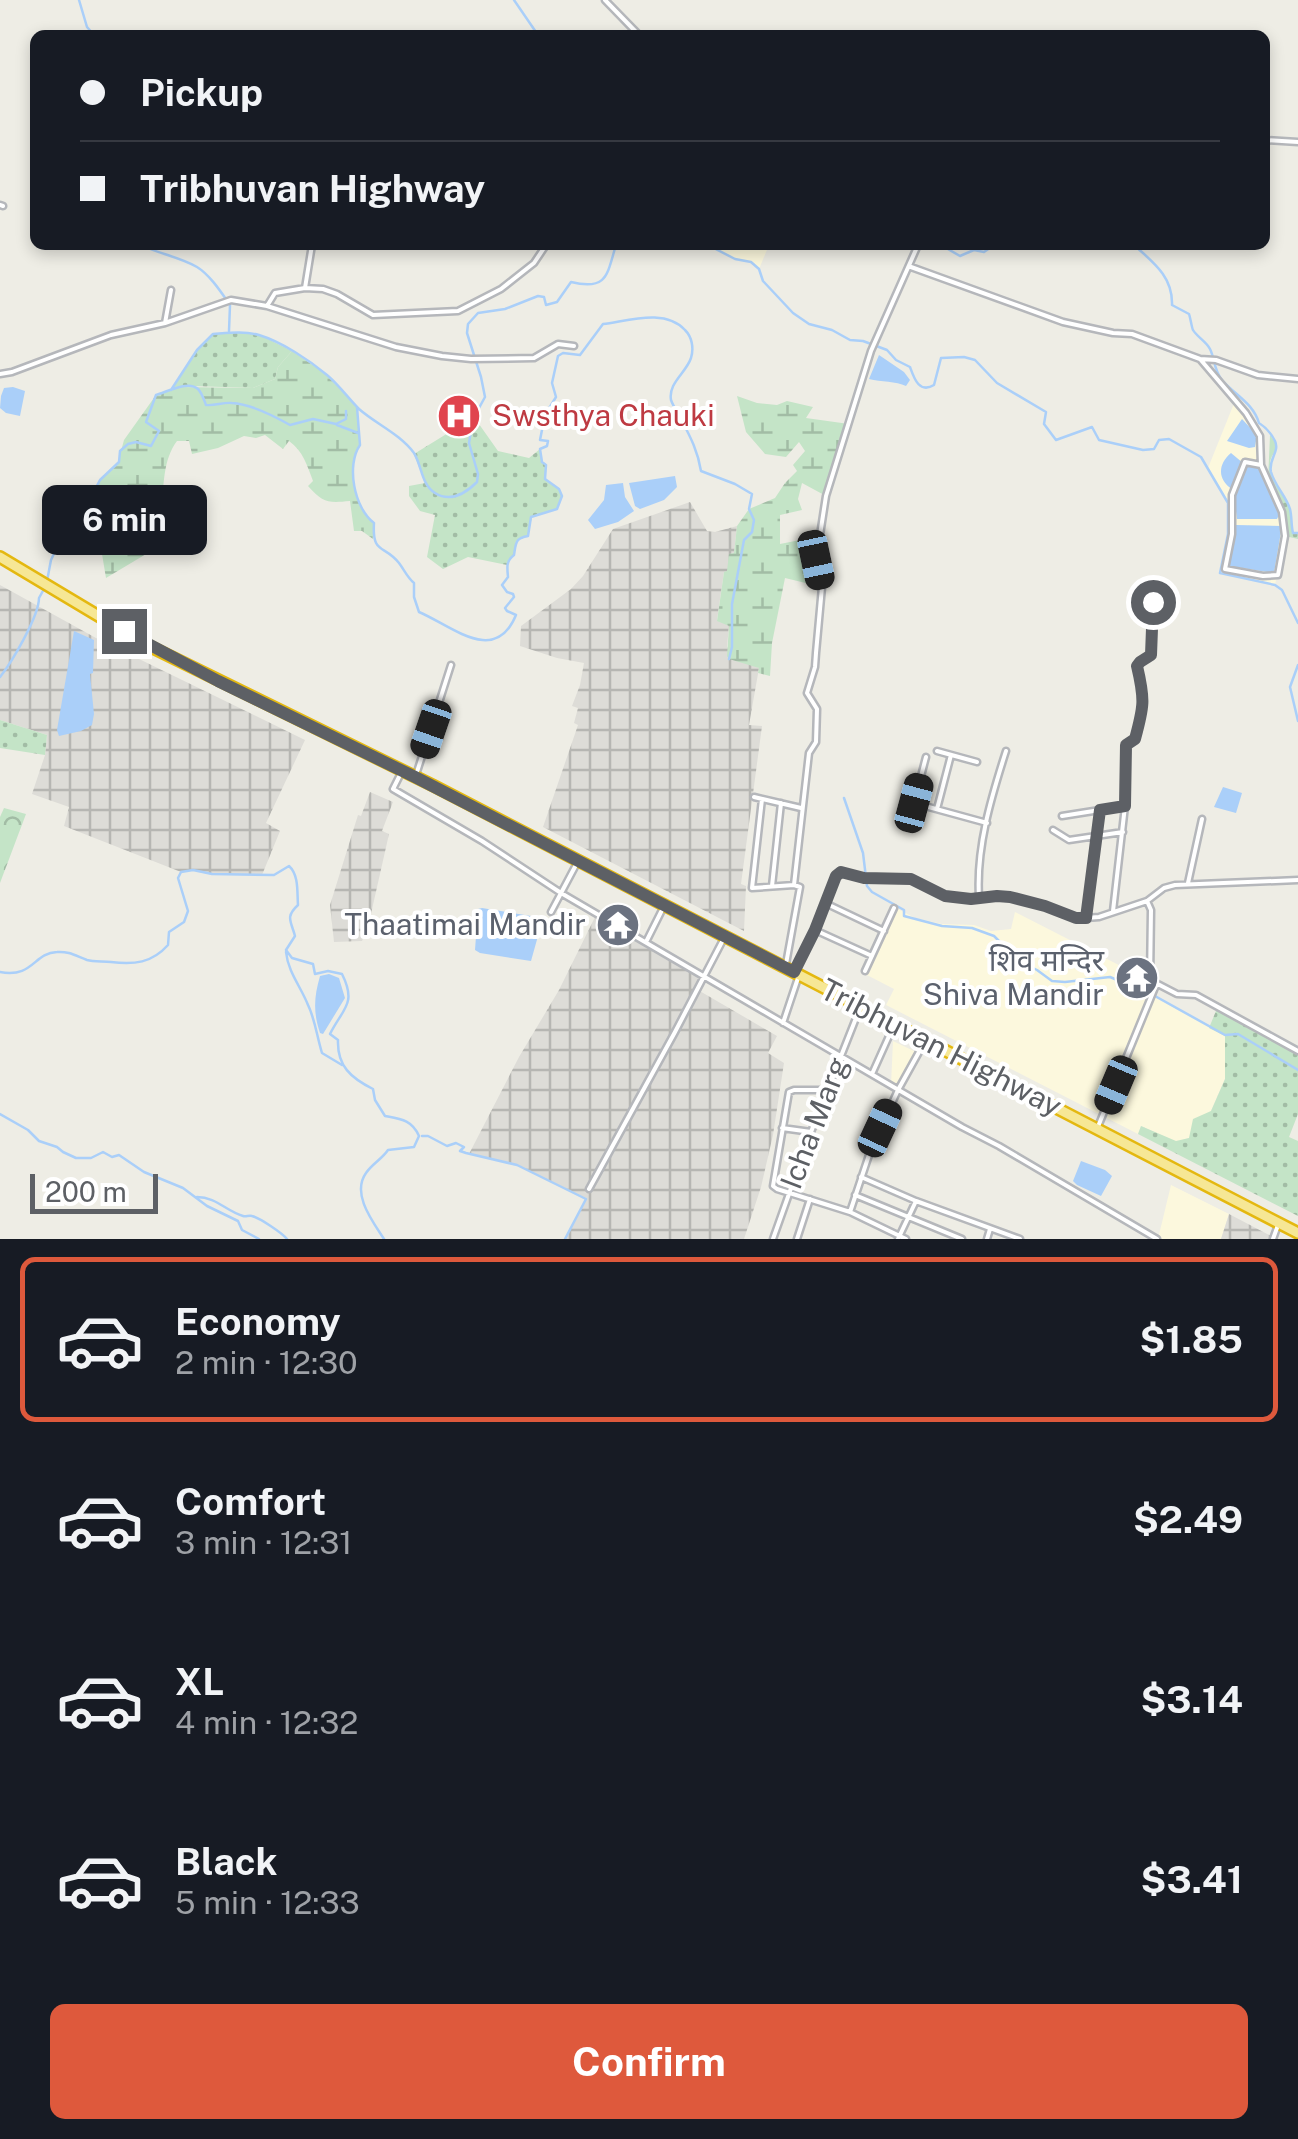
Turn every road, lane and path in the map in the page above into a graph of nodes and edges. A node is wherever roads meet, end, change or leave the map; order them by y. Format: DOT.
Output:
graph roads {
  1 [pos="605,0"];
  2 [pos="631,28"];
  3 [pos="634,30"];
  4 [pos="1298,134"];
  5 [pos="1270,140"];
  6 [pos="1298,142"];
  7 [pos="311,250"];
  8 [pos="543,250"];
  9 [pos="916,250"];
  10 [pos="910,267"];
  11 [pos="305,288"];
  12 [pos="171,290"];
  13 [pos="267,306"];
  14 [pos="165,323"];
  15 [pos="574,346"];
  16 [pos="1200,359"];
  17 [pos="0,374"];
  18 [pos="1298,379"];
  19 [pos="1261,465"];
  20 [pos="0,557"];
  21 [pos="1174,602"];
  22 [pos="450,665"];
  23 [pos="937,751"];
  24 [pos="1006,751"];
  25 [pos="951,755"];
  26 [pos="926,757"];
  27 [pos="976,762"];
  28 [pos="402,771"];
  29 [pos="415,777"];
  30 [pos="754,797"];
  31 [pos="762,799"];
  32 [pos="781,803"];
  33 [pos="1125,806"];
  34 [pos="801,808"];
  35 [pos="937,810"];
  36 [pos="1100,810"];
  37 [pos="1062,816"];
  38 [pos="1202,819"];
  39 [pos="986,824"];
  40 [pos="1053,830"];
  41 [pos="1124,832"];
  42 [pos="1097,836"];
  43 [pos="578,861"];
  44 [pos="1298,880"];
  45 [pos="1188,883"];
  46 [pos="794,884"];
  47 [pos="772,886"];
  48 [pos="561,892"];
  49 [pos="979,898"];
  50 [pos="1147,901"];
  51 [pos="825,903"];
  52 [pos="664,905"];
  53 [pos="894,908"];
  54 [pos="1113,911"];
  55 [pos="551,912"];
  56 [pos="1086,918"];
  57 [pos="815,930"];
  58 [pos="884,931"];
  59 [pos="724,937"];
  60 [pos="646,942"];
  61 [pos="872,956"];
  62 [pos="865,971"];
  63 [pos="793,972"];
  64 [pos="704,977"];
  65 [pos="1156,984"];
  66 [pos="860,1008"];
  67 [pos="784,1022"];
  68 [pos="894,1024"];
  69 [pos="925,1041"];
  70 [pos="1298,1051"];
  71 [pos="840,1056"];
  72 [pos="872,1074"];
  73 [pos="826,1090"];
  74 [pos="898,1090"];
  75 [pos="782,1128"];
  76 [pos="1098,1128"];
  77 [pos="811,1132"];
  78 [pos="861,1177"];
  79 [pos="589,1189"];
  80 [pos="788,1192"];
  81 [pos="856,1195"];
  82 [pos="810,1198"];
  83 [pos="916,1200"];
  84 [pos="850,1212"];
  85 [pos="908,1218"];
  86 [pos="1279,1223"];
  87 [pos="990,1228"];
  88 [pos="1298,1233"];
  89 [pos="901,1238"];
  90 [pos="774,1239"];
  91 [pos="797,1239"];
  92 [pos="962,1239"];
  93 [pos="986,1239"];
  94 [pos="1020,1239"];
  95 [pos="1157,1239"];
  96 [pos="1272,1239"];
  1 -- 2 [label="street"];
  2 -- 3 [label="street"];
  4 -- 6 [label="street"];
  5 -- 6 [label="street"];
  7 -- 11 [label="street"];
  8 -- 11 [label="street"];
  9 -- 10 [label="street"];
  10 -- 16 [label="street"];
  10 -- 34 [label="street"];
  11 -- 13 [label="street"];
  12 -- 14 [label="street"];
  13 -- 14 [label="street"];
  13 -- 15 [label="street"];
  14 -- 17 [label="street"];
  16 -- 18 [label="street"];
  16 -- 19 [label="street"];
  19 -- 19 [label="street"];
  20 -- 28 [label="highway, Tribhuvan Highway"];
  21 -- 33 [label="street"];
  22 -- 29 [label="street"];
  23 -- 25 [label="street"];
  24 -- 39 [label="street"];
  25 -- 27 [label="street"];
  25 -- 35 [label="street"];
  26 -- 35 [label="street"];
  28 -- 29 [label="highway, Tribhuvan Highway"];
  28 -- 48 [label="street"];
  29 -- 43 [label="highway, Tribhuvan Highway"];
  30 -- 31 [label="street"];
  31 -- 32 [label="street"];
  31 -- 47 [label="street"];
  32 -- 34 [label="street"];
  32 -- 47 [label="street"];
  33 -- 36 [label="street"];
  33 -- 41 [label="street"];
  34 -- 46 [label="street"];
  35 -- 39 [label="street"];
  36 -- 37 [label="street"];
  36 -- 42 [label="street"];
  38 -- 45 [label="street"];
  39 -- 49 [label="street"];
  40 -- 42 [label="street"];
  41 -- 42 [label="street"];
  41 -- 54 [label="street"];
  42 -- 56 [label="street"];
  43 -- 48 [label="street"];
  43 -- 52 [label="highway, Tribhuvan Highway"];
  44 -- 45 [label="street"];
  45 -- 50 [label="street"];
  46 -- 47 [label="street"];
  46 -- 63 [label="street"];
  48 -- 55 [label="street"];
  48 -- 60 [label="street"];
  49 -- 51 [label="street"];
  49 -- 56 [label="street"];
  50 -- 54 [label="street"];
  50 -- 65 [label="street"];
  51 -- 57 [label="street"];
  51 -- 58 [label="street"];
  52 -- 59 [label="highway, Tribhuvan Highway"];
  52 -- 60 [label="street"];
  53 -- 58 [label="street"];
  54 -- 56 [label="street"];
  57 -- 61 [label="street"];
  57 -- 63 [label="street"];
  58 -- 61 [label="street"];
  59 -- 63 [label="highway, Tribhuvan Highway"];
  59 -- 64 [label="street"];
  60 -- 64 [label="street"];
  61 -- 62 [label="street"];
  63 -- 66 [label="highway, Tribhuvan Highway"];
  63 -- 67 [label="street"];
  64 -- 67 [label="street"];
  64 -- 79 [label="street"];
  65 -- 70 [label="street"];
  65 -- 76 [label="street"];
  66 -- 68 [label="highway, Tribhuvan Highway"];
  66 -- 71 [label="street, Icha Marg"];
  67 -- 71 [label="street"];
  68 -- 69 [label="highway, Tribhuvan Highway"];
  68 -- 72 [label="street"];
  69 -- 74 [label="street"];
  69 -- 76 [label="highway, Tribhuvan Highway"];
  71 -- 72 [label="street"];
  71 -- 73 [label="street, Icha Marg"];
  72 -- 74 [label="street"];
  73 -- 75 [label="street"];
  73 -- 77 [label="street, Icha Marg"];
  74 -- 78 [label="street"];
  74 -- 95 [label="street"];
  75 -- 77 [label="street"];
  75 -- 80 [label="street"];
  76 -- 86 [label="highway, Tribhuvan Highway"];
  77 -- 80 [label="street, Icha Marg"];
  78 -- 81 [label="street"];
  78 -- 83 [label="street"];
  80 -- 82 [label="street"];
  80 -- 90 [label="street, Icha Marg"];
  81 -- 84 [label="street"];
  81 -- 85 [label="street"];
  82 -- 84 [label="street"];
  82 -- 91 [label="street"];
  83 -- 85 [label="street"];
  83 -- 87 [label="street"];
  84 -- 89 [label="street"];
  85 -- 89 [label="street"];
  85 -- 92 [label="street"];
  86 -- 88 [label="highway, Tribhuvan Highway"];
  86 -- 96 [label="street"];
  87 -- 93 [label="street"];
  87 -- 94 [label="street"];
}
